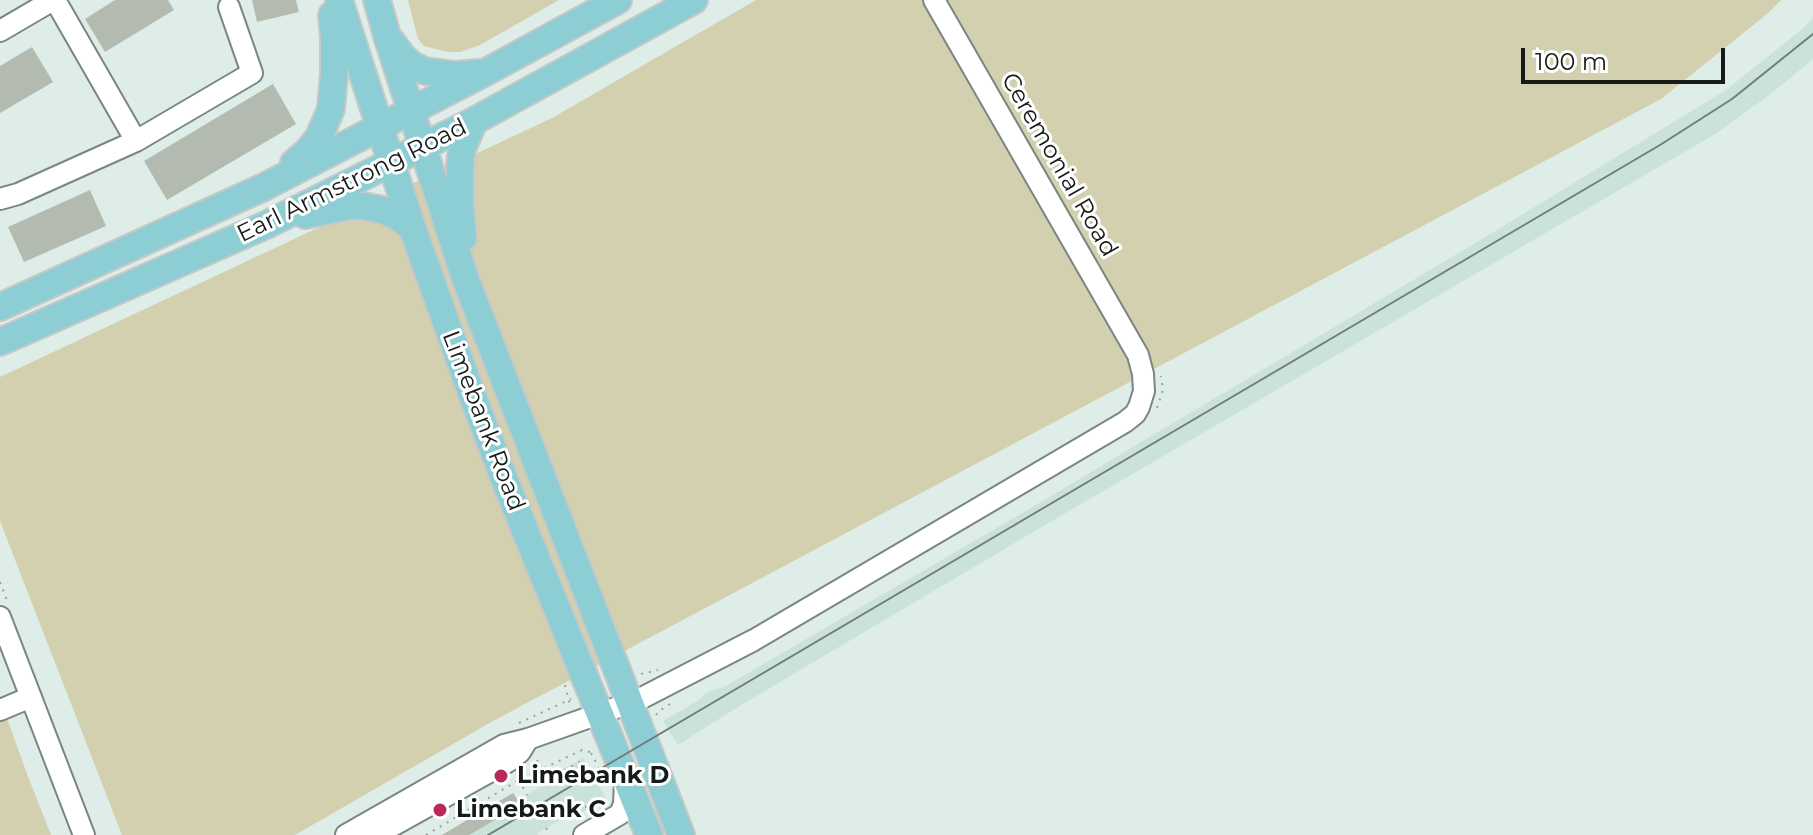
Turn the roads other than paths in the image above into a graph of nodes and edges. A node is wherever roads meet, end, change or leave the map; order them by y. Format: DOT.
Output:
graph roads {
  1 [pos="54,0"];
  2 [pos="330,0"];
  3 [pos="339,0"];
  4 [pos="377,0"];
  5 [pos="618,0"];
  6 [pos="694,0"];
  7 [pos="934,0"];
  8 [pos="229,7"];
  9 [pos="0,31"];
  10 [pos="387,36"];
  11 [pos="486,72"];
  12 [pos="411,112"];
  13 [pos="474,121"];
  14 [pos="379,128"];
  15 [pos="136,141"];
  16 [pos="422,147"];
  17 [pos="390,162"];
  18 [pos="264,187"];
  19 [pos="0,199"];
  20 [pos="266,225"];
  21 [pos="412,227"];
  22 [pos="465,278"];
  23 [pos="0,307"];
  24 [pos="0,342"];
  25 [pos="0,617"];
  26 [pos="31,697"];
  27 [pos="629,703"];
  28 [pos="0,710"];
  29 [pos="599,714"];
  30 [pos="528,739"];
  31 [pos="624,774"];
  32 [pos="582,829"];
  33 [pos="84,835"];
  34 [pos="346,835"];
  35 [pos="376,835"];
  36 [pos="649,835"];
  37 [pos="681,835"];
  1 -- 9 [label="street"];
  1 -- 15 [label="street"];
  2 -- 18 [label="main road"];
  3 -- 14 [label="main road, Limebank Road"];
  4 -- 10 [label="main road, Limebank Road"];
  5 -- 11 [label="main road, Earl Armstrong Road"];
  6 -- 13 [label="main road, Earl Armstrong Road"];
  7 -- 27 [label="street, Ceremonial Road"];
  8 -- 15 [label="street"];
  10 -- 11 [label="main road"];
  10 -- 12 [label="main road, Limebank Road"];
  11 -- 12 [label="main road, Earl Armstrong Road"];
  12 -- 14 [label="main road, Earl Armstrong Road"];
  12 -- 16 [label="main road, Limebank Road"];
  13 -- 16 [label="main road, Earl Armstrong Road"];
  13 -- 22 [label="main road"];
  14 -- 17 [label="main road, Limebank Road"];
  14 -- 18 [label="main road, Earl Armstrong Road"];
  15 -- 19 [label="street"];
  16 -- 17 [label="main road, Earl Armstrong Road"];
  16 -- 22 [label="main road, Limebank Road"];
  17 -- 20 [label="main road, Earl Armstrong Road"];
  17 -- 21 [label="main road, Limebank Road"];
  18 -- 23 [label="main road, Earl Armstrong Road"];
  20 -- 21 [label="main road"];
  20 -- 24 [label="main road, Earl Armstrong Road"];
  21 -- 29 [label="main road, Limebank Road"];
  22 -- 27 [label="main road, Limebank Road"];
  25 -- 26 [label="street"];
  26 -- 28 [label="street"];
  26 -- 33 [label="street"];
  27 -- 29 [label="street"];
  27 -- 37 [label="main road, Limebank Road"];
  29 -- 30 [label="street"];
  29 -- 31 [label="main road, Limebank Road"];
  30 -- 34 [label="street"];
  30 -- 35 [label="street"];
  31 -- 32 [label="street"];
  31 -- 36 [label="main road, Limebank Road"];
}
